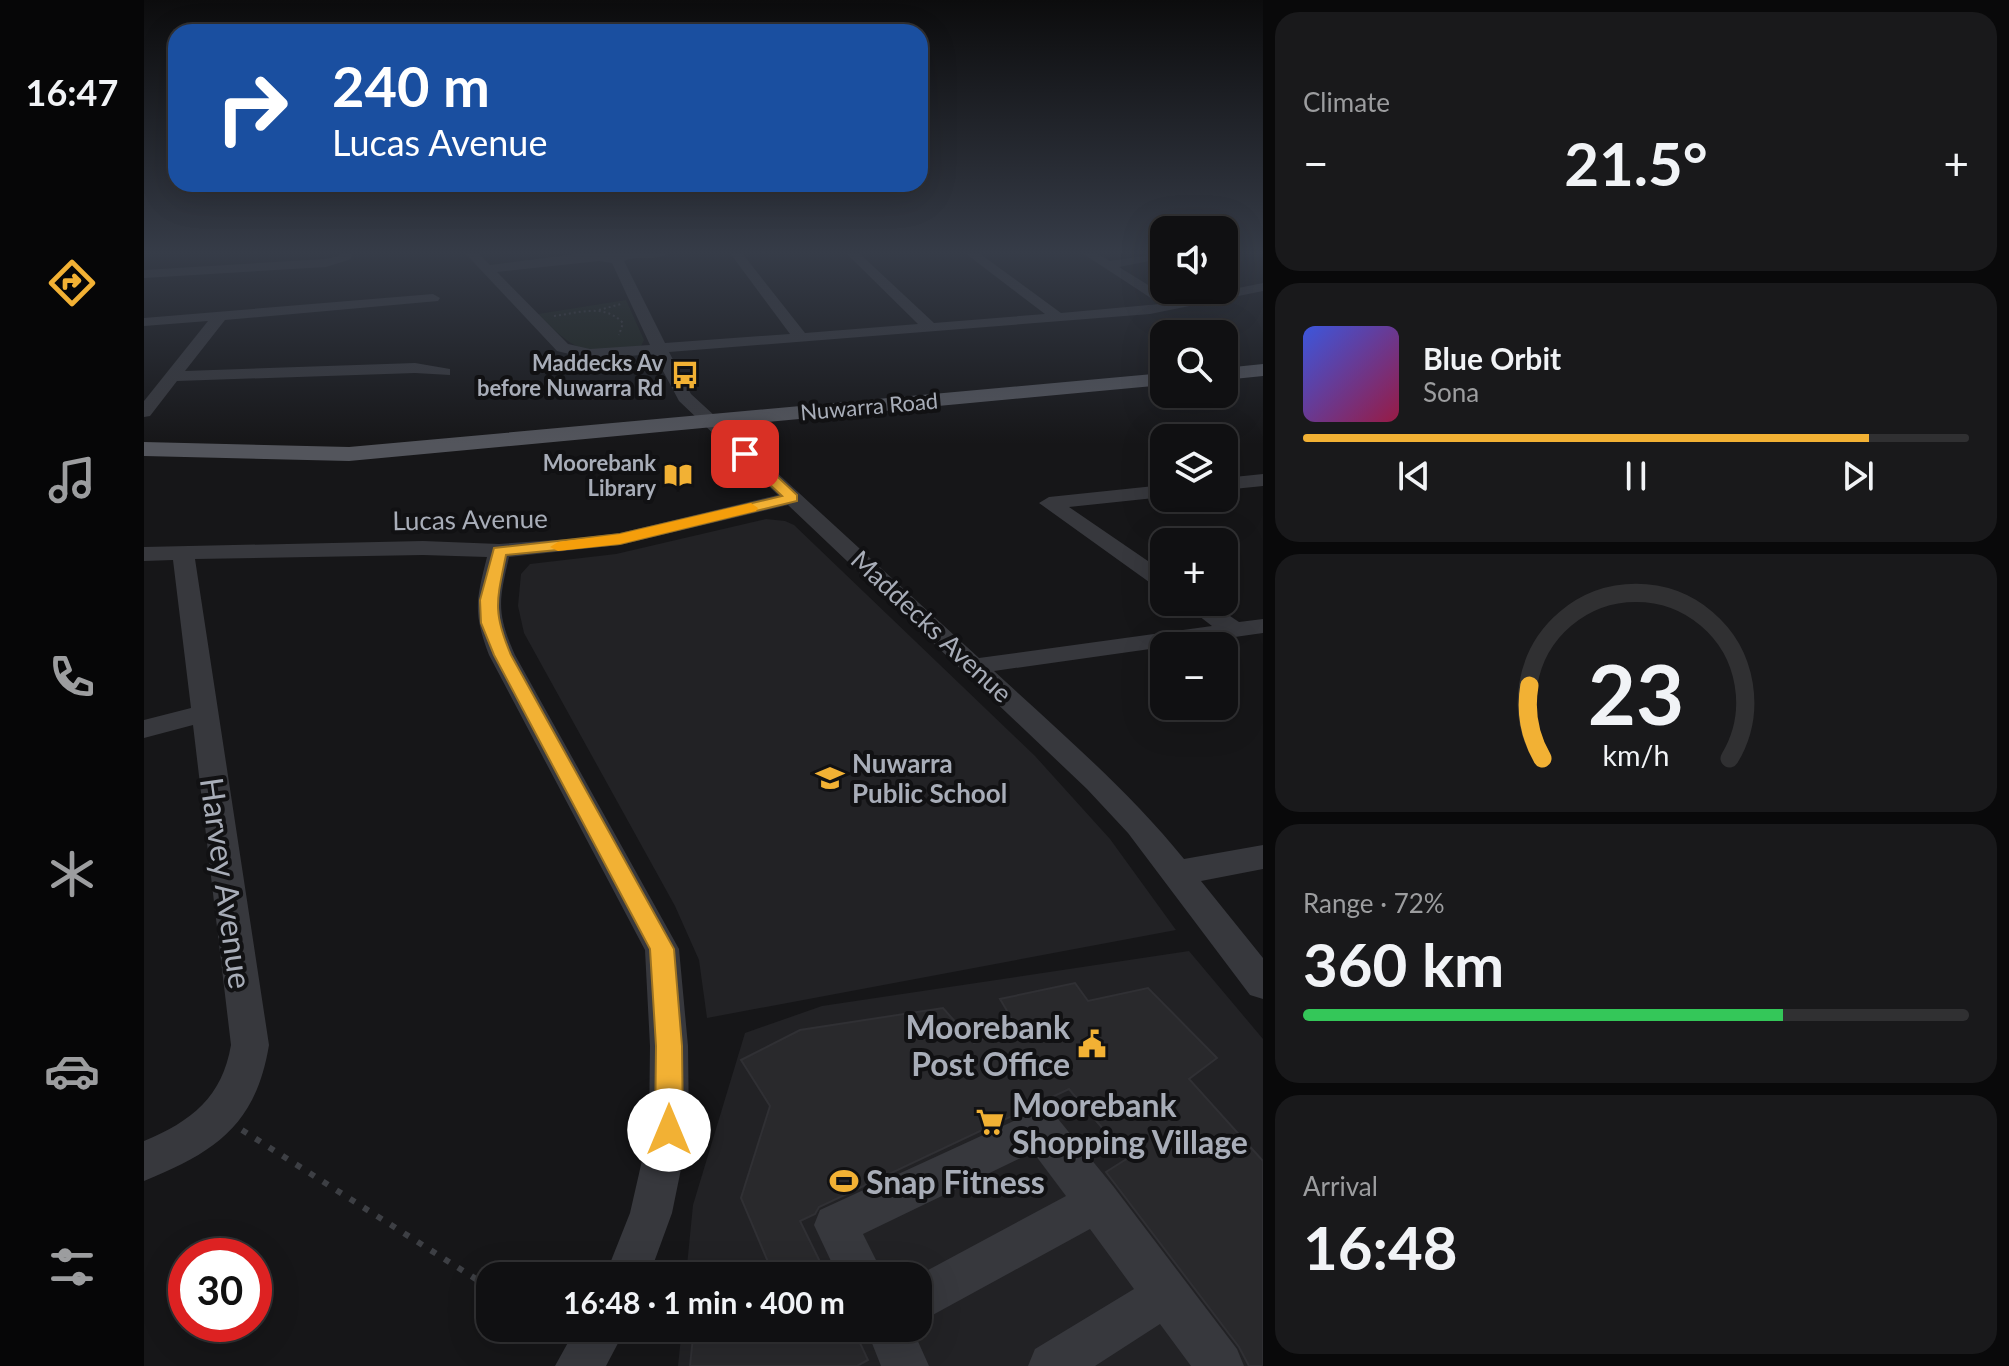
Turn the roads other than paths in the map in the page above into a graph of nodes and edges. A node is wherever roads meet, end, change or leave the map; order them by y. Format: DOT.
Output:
graph roads {
  1 [pos="220,316"];
  2 [pos="211,317"];
  3 [pos="533,317"];
  4 [pos="647,317"];
  5 [pos="785,317"];
  6 [pos="919,317"];
  7 [pos="1058,317"];
  8 [pos="144,322"];
  9 [pos="931,328"];
  10 [pos="801,338"];
  11 [pos="659,349"];
  12 [pos="1263,370"];
  13 [pos="444,372"];
  14 [pos="1238,373"];
  15 [pos="174,376"];
  16 [pos="1150,380"];
  17 [pos="144,412"];
  18 [pos="709,421"];
  19 [pos="144,449"];
  20 [pos="1263,480"];
  21 [pos="1238,483"];
  22 [pos="1150,492"];
  23 [pos="792,498"];
  24 [pos="499,551"];
  25 [pos="183,553"];
  26 [pos="144,554"];
  27 [pos="1150,572"];
  28 [pos="1214,616"];
  29 [pos="1263,626"];
  30 [pos="1234,630"];
  31 [pos="975,666"];
  32 [pos="204,713"];
  33 [pos="144,729"];
  34 [pos="1263,857"];
  35 [pos="1177,873"];
  36 [pos="1263,984"];
  37 [pos="144,1161"];
  38 [pos="1098,1201"];
  39 [pos="632,1262"];
  40 [pos="855,1262"];
  41 [pos="932,1292"];
  42 [pos="1167,1294"];
  43 [pos="594,1342"];
  44 [pos="895,1342"];
  45 [pos="579,1366"];
  46 [pos="905,1366"];
  47 [pos="1052,1366"];
  48 [pos="1220,1366"];
  1 -- 15 [label="street"];
  2 -- 8 [label="street"];
  3 -- 11 [label="street"];
  4 -- 11 [label="street, Maddecks Avenue"];
  5 -- 10 [label="street"];
  6 -- 9 [label="street"];
  7 -- 9 [label="street"];
  9 -- 10 [label="street"];
  10 -- 11 [label="street"];
  11 -- 18 [label="street, Maddecks Avenue"];
  12 -- 14 [label="main road"];
  13 -- 15 [label="street"];
  15 -- 17 [label="street"];
  16 -- 18 [label="main road, Nuwarra Road"];
  18 -- 19 [label="main road, Nuwarra Road"];
  18 -- 23 [label="street, Maddecks Avenue"];
  20 -- 21 [label="street"];
  22 -- 27 [label="street"];
  23 -- 24 [label="street, Lucas Avenue"];
  23 -- 31 [label="street, Maddecks Avenue"];
  24 -- 25 [label="street, Lucas Avenue"];
  24 -- 39 [label="street"];
  25 -- 26 [label="street, Lucas Avenue"];
  25 -- 32 [label="street, Harvey Avenue"];
  28 -- 30 [label="street"];
  29 -- 30 [label="street"];
  30 -- 31 [label="street"];
  31 -- 35 [label="street, Maddecks Avenue"];
  32 -- 33 [label="street"];
  32 -- 37 [label="street, Harvey Avenue"];
  34 -- 35 [label="street"];
  35 -- 36 [label="street, Maddecks Avenue"];
  38 -- 40 [label="street"];
  38 -- 41 [label="street"];
  38 -- 42 [label="street"];
  42 -- 47 [label="street"];
  42 -- 48 [label="street"];
  43 -- 45 [label="street"];
  44 -- 46 [label="street"];
}
